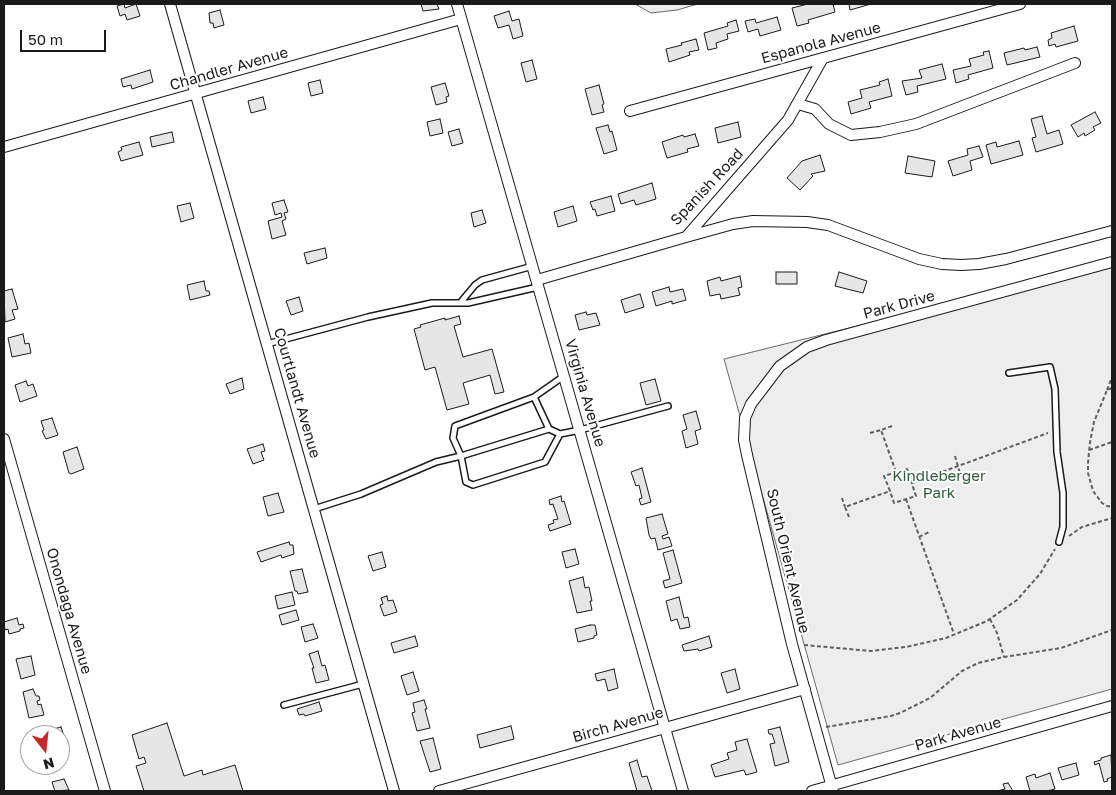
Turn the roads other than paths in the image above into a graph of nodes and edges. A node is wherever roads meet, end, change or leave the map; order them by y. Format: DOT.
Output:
graph roads {
  1 [pos="170,4"];
  2 [pos="457,4"];
  3 [pos="1020,4"];
  4 [pos="462,19"];
  5 [pos="823,58"];
  6 [pos="1075,63"];
  7 [pos="196,94"];
  8 [pos="798,104"];
  9 [pos="630,111"];
  10 [pos="4,147"];
  11 [pos="1112,231"];
  12 [pos="686,237"];
  13 [pos="1112,262"];
  14 [pos="533,266"];
  15 [pos="538,284"];
  16 [pos="460,303"];
  17 [pos="267,344"];
  18 [pos="1009,373"];
  19 [pos="564,376"];
  20 [pos="534,397"];
  21 [pos="668,406"];
  22 [pos="549,429"];
  23 [pos="580,430"];
  24 [pos="560,434"];
  25 [pos="4,439"];
  26 [pos="744,440"];
  27 [pos="461,456"];
  28 [pos="314,509"];
  29 [pos="1060,542"];
  30 [pos="364,683"];
  31 [pos="805,689"];
  32 [pos="284,705"];
  33 [pos="1112,706"];
  34 [pos="665,728"];
  35 [pos="832,788"];
  36 [pos="105,791"];
  37 [pos="394,791"];
  38 [pos="439,791"];
  39 [pos="683,791"];
  40 [pos="812,791"];
  1 -- 7 [label="street, Courtlandt Avenue"];
  2 -- 4 [label="street, Virginia Avenue"];
  3 -- 5 [label="street, Espanola Avenue"];
  4 -- 7 [label="street, Chandler Avenue"];
  4 -- 14 [label="street, Virginia Avenue"];
  5 -- 8 [label="street, Spanish Road"];
  5 -- 9 [label="street, Espanola Avenue"];
  6 -- 8 [label="street"];
  7 -- 10 [label="street, Chandler Avenue"];
  7 -- 17 [label="street, Courtlandt Avenue"];
  8 -- 12 [label="street, Spanish Road"];
  11 -- 12 [label="street"];
  12 -- 15 [label="street, Spanish Road"];
  13 -- 26 [label="street, Park Drive"];
  14 -- 15 [label="street, Virginia Avenue"];
  14 -- 16 [label="lane"];
  15 -- 16 [label="lane"];
  15 -- 19 [label="street, Virginia Avenue"];
  16 -- 17 [label="lane"];
  17 -- 28 [label="street, Courtlandt Avenue"];
  18 -- 29 [label="lane"];
  19 -- 20 [label="lane"];
  19 -- 23 [label="street, Virginia Avenue"];
  20 -- 22 [label="lane"];
  20 -- 27 [label="lane"];
  21 -- 23 [label="lane"];
  22 -- 24 [label="lane"];
  22 -- 27 [label="lane"];
  23 -- 24 [label="lane"];
  23 -- 34 [label="street, Virginia Avenue"];
  24 -- 27 [label="lane"];
  25 -- 36 [label="street, Onondaga Avenue"];
  26 -- 31 [label="street, South Orient Avenue"];
  27 -- 28 [label="lane"];
  28 -- 30 [label="street, Courtlandt Avenue"];
  30 -- 32 [label="lane"];
  30 -- 37 [label="street, Courtlandt Avenue"];
  31 -- 34 [label="street, Birch Avenue"];
  31 -- 35 [label="street, South Orient Avenue"];
  33 -- 35 [label="street, Park Avenue"];
  34 -- 38 [label="street, Birch Avenue"];
  34 -- 39 [label="street, Virginia Avenue"];
  35 -- 40 [label="street, Park Avenue"];
}
